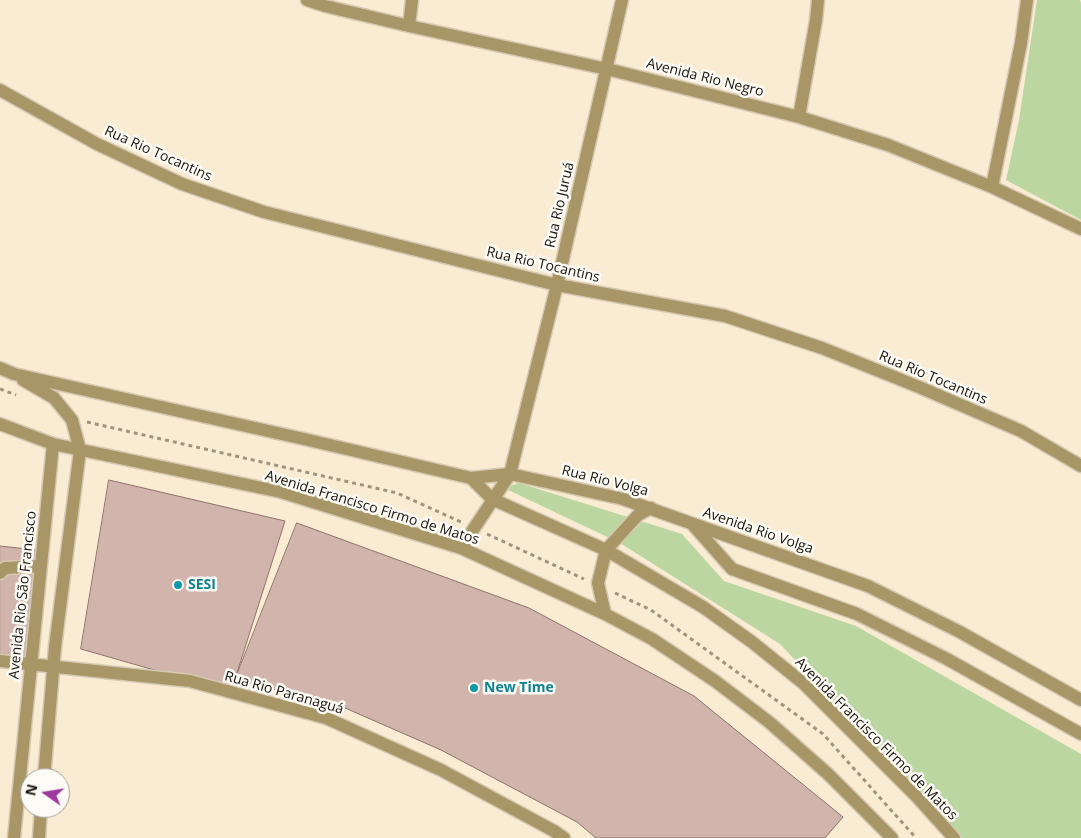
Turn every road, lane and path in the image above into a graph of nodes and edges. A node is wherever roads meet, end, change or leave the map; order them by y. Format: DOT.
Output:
graph roads {
  1 [pos="307,0"];
  2 [pos="412,0"];
  3 [pos="622,0"];
  4 [pos="818,0"];
  5 [pos="1027,0"];
  6 [pos="409,26"];
  7 [pos="607,69"];
  8 [pos="0,90"];
  9 [pos="799,117"];
  10 [pos="992,187"];
  11 [pos="1081,229"];
  12 [pos="557,285"];
  13 [pos="0,368"];
  14 [pos="14,374"];
  15 [pos="0,424"];
  16 [pos="53,444"];
  17 [pos="80,450"];
  18 [pos="1081,466"];
  19 [pos="510,474"];
  20 [pos="471,478"];
  21 [pos="492,500"];
  22 [pos="650,508"];
  23 [pos="691,524"];
  24 [pos="461,548"];
  25 [pos="606,550"];
  26 [pos="40,566"];
  27 [pos="0,573"];
  28 [pos="605,614"];
  29 [pos="0,661"];
  30 [pos="31,665"];
  31 [pos="53,667"];
  32 [pos="1081,700"];
  33 [pos="1081,734"];
  34 [pos="45,768"];
  35 [pos="40,818"];
  36 [pos="14,838"];
  37 [pos="39,838"];
  38 [pos="564,838"];
  39 [pos="892,838"];
  40 [pos="954,838"];
  1 -- 6 [label="street, Avenida Rio Negro"];
  2 -- 6 [label="street"];
  3 -- 7 [label="street, Rua Rio Juruá"];
  4 -- 9 [label="street"];
  5 -- 10 [label="street"];
  6 -- 7 [label="street, Avenida Rio Negro"];
  7 -- 9 [label="street, Avenida Rio Negro"];
  7 -- 12 [label="street, Rua Rio Juruá"];
  8 -- 12 [label="street, Rua Rio Tocantins"];
  9 -- 10 [label="street, Avenida Rio Negro"];
  10 -- 11 [label="street, Avenida Rio Negro"];
  12 -- 18 [label="street, Rua Rio Tocantins"];
  12 -- 19 [label="street, Rua Rio Juruá"];
  13 -- 14 [label="street"];
  14 -- 17 [label="street"];
  14 -- 20 [label="street"];
  15 -- 16 [label="street, Avenida Francisco Firmo de Matos"];
  16 -- 17 [label="street, Avenida Francisco Firmo de Matos"];
  16 -- 26 [label="street, Avenida Rio São Francisco"];
  17 -- 24 [label="street, Avenida Francisco Firmo de Matos"];
  17 -- 31 [label="street"];
  19 -- 20 [label="street"];
  19 -- 21 [label="street"];
  19 -- 22 [label="street, Rua Rio Volga"];
  20 -- 21 [label="street, Avenida Francisco Firmo de Matos"];
  21 -- 24 [label="street"];
  21 -- 25 [label="street, Avenida Francisco Firmo de Matos"];
  22 -- 23 [label="street, Rua Rio Volga"];
  22 -- 25 [label="street"];
  23 -- 32 [label="street, Avenida Rio Volga"];
  23 -- 33 [label="street, Avenida Rio Volga"];
  24 -- 28 [label="street, Avenida Francisco Firmo de Matos"];
  25 -- 28 [label="street"];
  25 -- 40 [label="street, Avenida Francisco Firmo de Matos"];
  26 -- 27 [label="street"];
  26 -- 30 [label="street, Avenida Rio São Francisco"];
  28 -- 39 [label="street, Avenida Francisco Firmo de Matos"];
  29 -- 30 [label="street, Rua Rio Paranaguá"];
  30 -- 31 [label="street, Rua Rio Paranaguá"];
  30 -- 36 [label="street, Avenida Rio São Francisco"];
  31 -- 34 [label="street"];
  31 -- 38 [label="street, Rua Rio Paranaguá"];
  35 -- 37 [label="street"];
}
